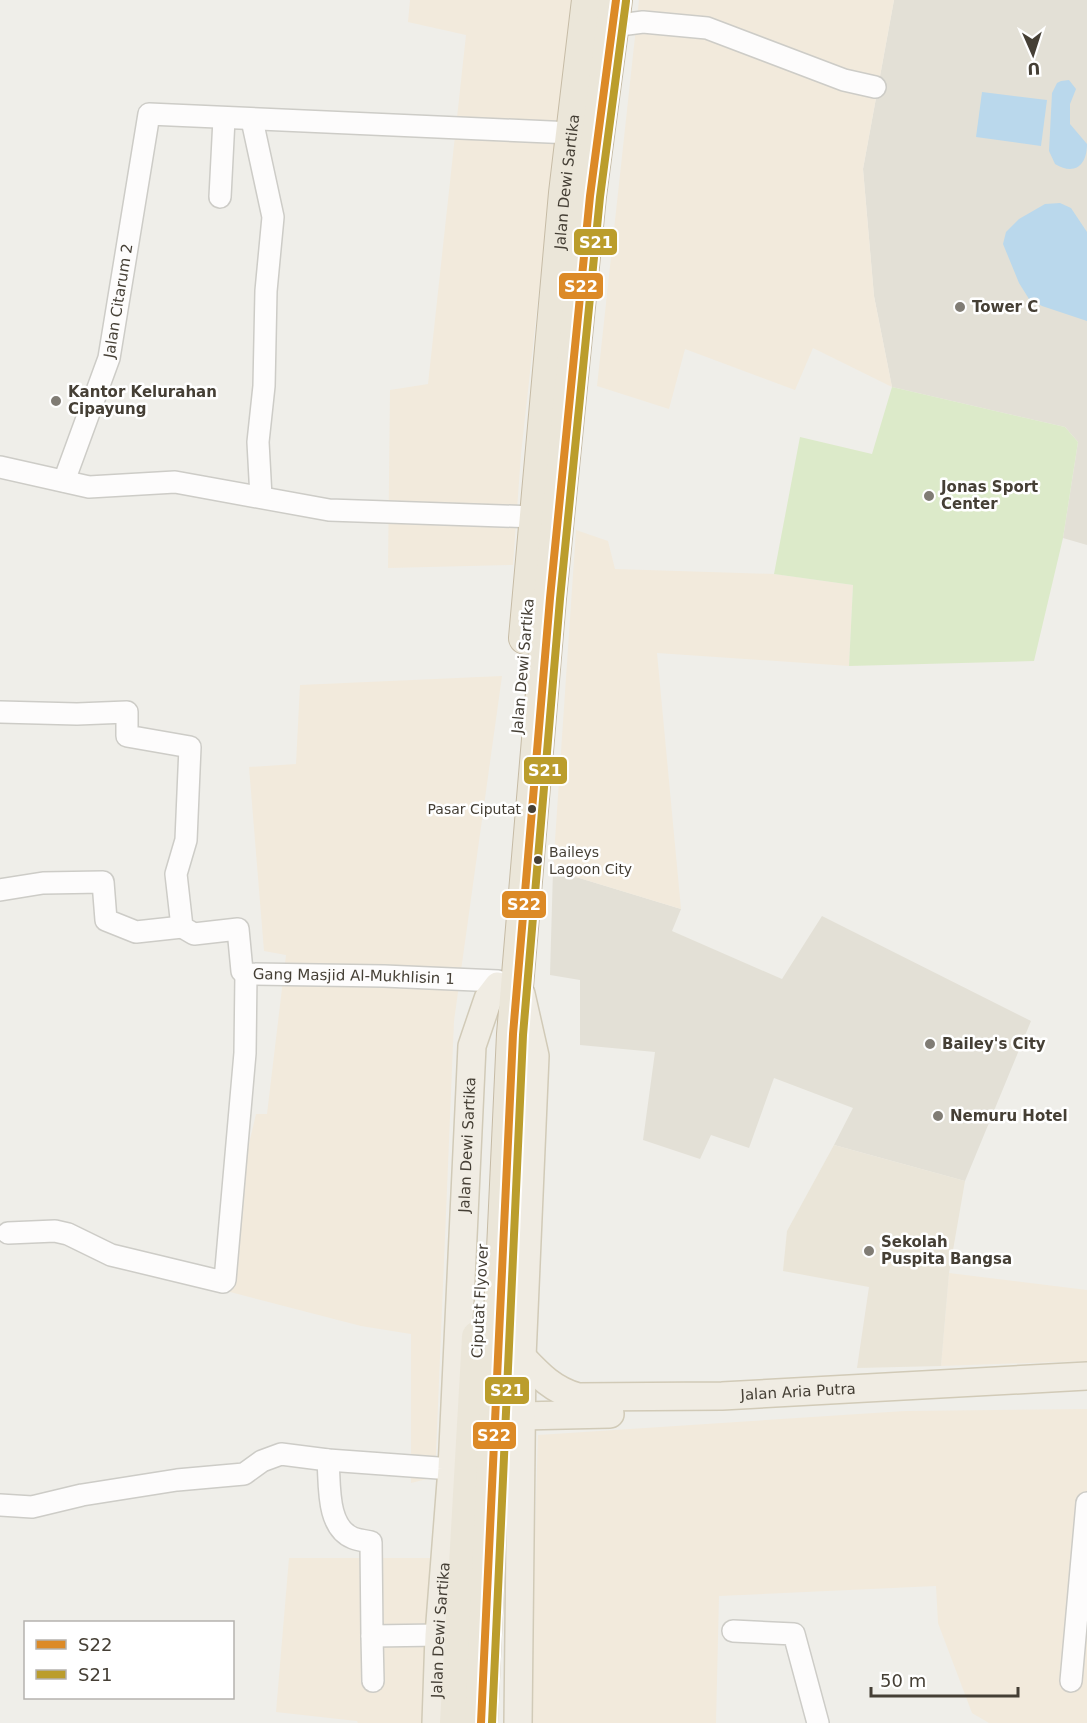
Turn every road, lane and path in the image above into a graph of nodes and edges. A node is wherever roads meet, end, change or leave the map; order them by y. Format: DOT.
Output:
graph roads {
  1 [pos="588,0"];
  2 [pos="614,13"];
  3 [pos="875,87"];
  4 [pos="224,118"];
  5 [pos="252,120"];
  6 [pos="572,133"];
  7 [pos="578,194"];
  8 [pos="220,197"];
  9 [pos="0,466"];
  10 [pos="64,481"];
  11 [pos="261,496"];
  12 [pos="535,517"];
  13 [pos="0,712"];
  14 [pos="0,890"];
  15 [pos="182,927"];
  16 [pos="246,974"];
  17 [pos="505,983"];
  18 [pos="504,1035"];
  19 [pos="8,1233"];
  20 [pos="522,1357"];
  21 [pos="1087,1376"];
  22 [pos="1087,1393"];
  23 [pos="722,1404"];
  24 [pos="521,1416"];
  25 [pos="328,1460"];
  26 [pos="452,1469"];
  27 [pos="1087,1503"];
  28 [pos="0,1505"];
  29 [pos="733,1631"];
  30 [pos="439,1635"];
  31 [pos="372,1636"];
  32 [pos="373,1681"];
  33 [pos="1071,1681"];
  34 [pos="436,1723"];
  35 [pos="456,1723"];
  36 [pos="482,1723"];
  37 [pos="518,1723"];
  38 [pos="818,1723"];
  1 -- 6 [label="highway, Jalan Dewi Sartika"];
  2 -- 3 [label="street"];
  2 -- 7 [label="highway, Jalan Dewi Sartika"];
  4 -- 5 [label="street"];
  4 -- 8 [label="street"];
  4 -- 10 [label="street, Jalan Citarum 2"];
  5 -- 6 [label="street"];
  5 -- 11 [label="street"];
  6 -- 7 [label="highway, Jalan Dewi Sartika"];
  7 -- 12 [label="highway, Jalan Dewi Sartika"];
  7 -- 17 [label="highway, Jalan Dewi Sartika"];
  9 -- 10 [label="street"];
  10 -- 11 [label="street"];
  11 -- 12 [label="street"];
  12 -- 17 [label="highway, Jalan Dewi Sartika"];
  13 -- 15 [label="street"];
  14 -- 15 [label="street"];
  15 -- 16 [label="street, Gang Masjid Al-Mukhlisin 1"];
  16 -- 17 [label="street, Gang Masjid Al-Mukhlisin 1"];
  16 -- 19 [label="street"];
  17 -- 18 [label="highway, Ciputat Flyover"];
  17 -- 20 [label="main road, Jalan Dewi Sartika"];
  17 -- 26 [label="main road, Jalan Dewi Sartika"];
  18 -- 35 [label="highway, Ciputat Flyover"];
  18 -- 36 [label="highway, Ciputat Flyover"];
  20 -- 23 [label="main road, Jalan Aria Putra"];
  20 -- 24 [label="main road, Jalan Dewi Sartika"];
  21 -- 23 [label="main road, Jalan Aria Putra"];
  22 -- 23 [label="main road, Jalan Aria Putra"];
  23 -- 24 [label="main road, Jalan Aria Putra"];
  24 -- 37 [label="main road, Jalan Dewi Sartika"];
  25 -- 26 [label="street"];
  25 -- 28 [label="street"];
  25 -- 31 [label="street"];
  26 -- 30 [label="main road, Jalan Dewi Sartika"];
  27 -- 33 [label="street"];
  29 -- 38 [label="street"];
  30 -- 31 [label="street"];
  30 -- 34 [label="main road, Jalan Dewi Sartika"];
  31 -- 32 [label="street"];
}
